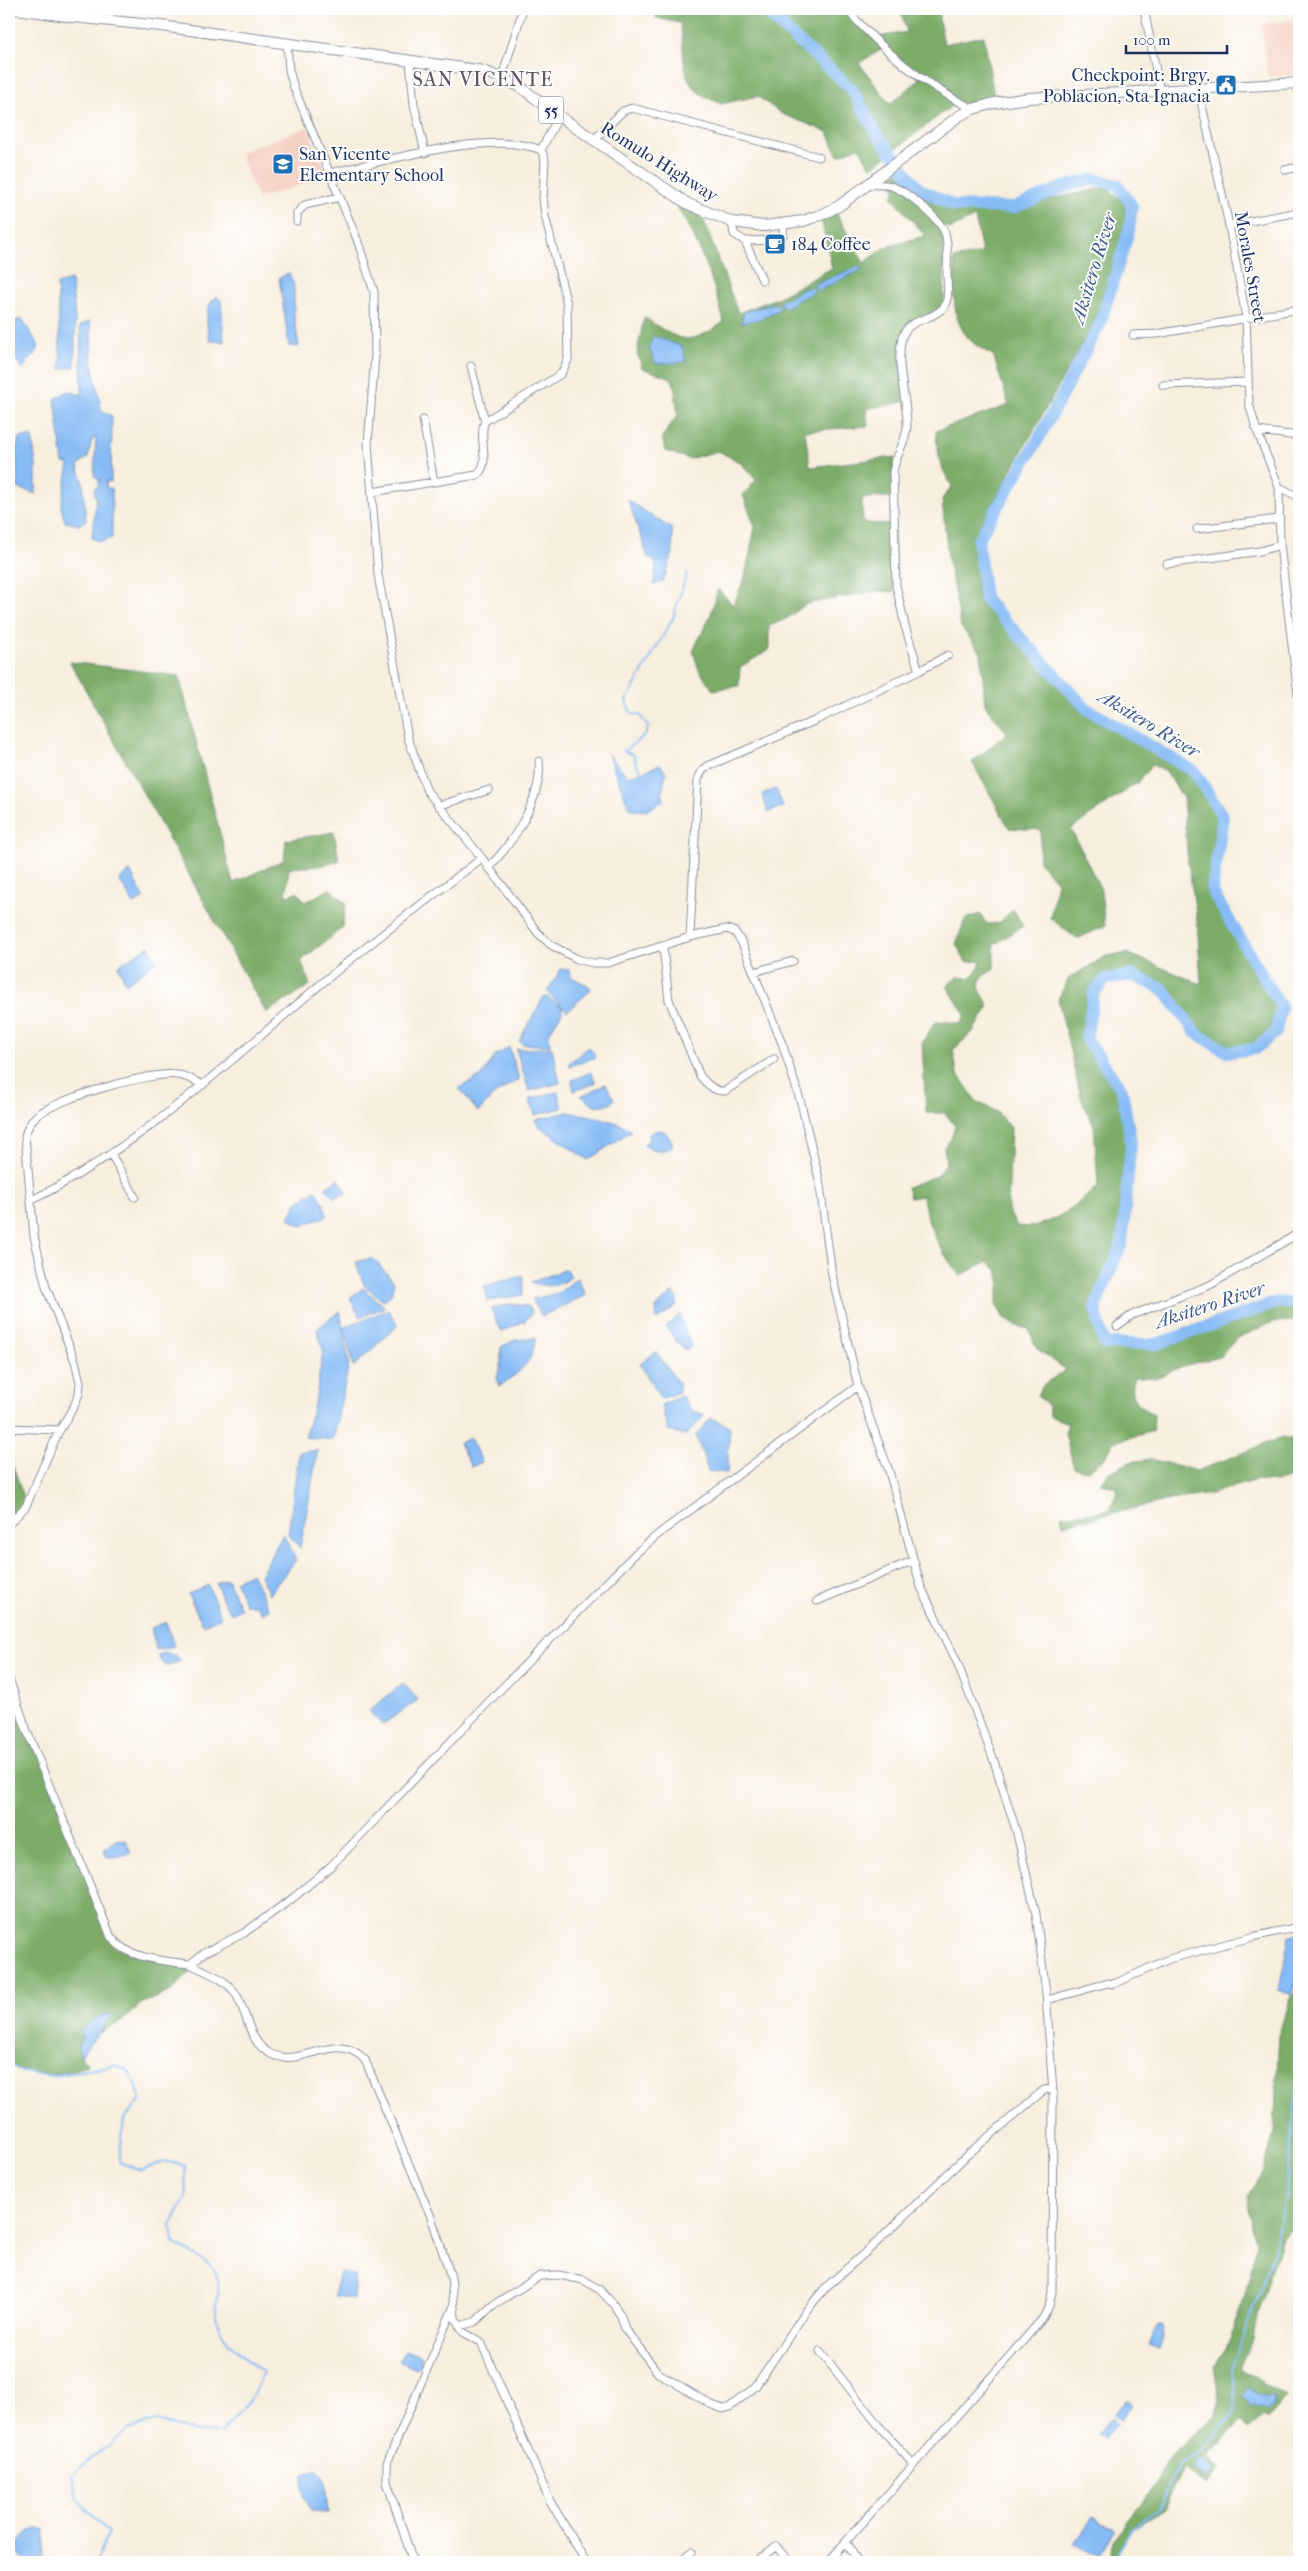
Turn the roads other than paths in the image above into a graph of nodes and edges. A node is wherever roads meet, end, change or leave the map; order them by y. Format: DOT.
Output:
graph roads {
  1 [pos="17,9"];
  2 [pos="523,9"];
  3 [pos="846,9"];
  4 [pos="1144,9"];
  5 [pos="287,43"];
  6 [pos="410,61"];
  7 [pos="502,77"];
  8 [pos="1298,83"];
  9 [pos="1198,88"];
  10 [pos="1160,91"];
  11 [pos="1299,94"];
  12 [pos="973,109"];
  13 [pos="559,116"];
  14 [pos="594,140"];
  15 [pos="541,150"];
  16 [pos="425,153"];
  17 [pos="819,157"];
  18 [pos="1299,167"];
  19 [pos="1284,170"];
  20 [pos="329,174"];
  21 [pos="870,183"];
  22 [pos="340,197"];
  23 [pos="1299,212"];
  24 [pos="297,222"];
  25 [pos="732,222"];
  26 [pos="1229,224"];
  27 [pos="784,225"];
  28 [pos="745,241"];
  29 [pos="762,280"];
  30 [pos="1299,308"];
  31 [pos="1246,317"];
  32 [pos="1132,335"];
  33 [pos="471,366"];
  34 [pos="1247,382"];
  35 [pos="1163,385"];
  36 [pos="423,420"];
  37 [pos="485,421"];
  38 [pos="1257,431"];
  39 [pos="1299,436"];
  40 [pos="434,482"];
  41 [pos="1279,487"];
  42 [pos="372,492"];
  43 [pos="1299,497"];
  44 [pos="1278,519"];
  45 [pos="1197,529"];
  46 [pos="1280,545"];
  47 [pos="1167,564"];
  48 [pos="948,655"];
  49 [pos="919,671"];
  50 [pos="1299,703"];
  51 [pos="539,762"];
  52 [pos="489,790"];
  53 [pos="438,806"];
  54 [pos="482,858"];
  55 [pos="488,868"];
  56 [pos="690,937"];
  57 [pos="664,947"];
  58 [pos="793,961"];
  59 [pos="754,972"];
  60 [pos="774,1059"];
  61 [pos="203,1085"];
  62 [pos="111,1154"];
  63 [pos="135,1197"];
  64 [pos="30,1200"];
  65 [pos="1299,1233"];
  66 [pos="1117,1326"];
  67 [pos="858,1386"];
  68 [pos="9,1428"];
  69 [pos="60,1430"];
  70 [pos="9,1524"];
  71 [pos="912,1561"];
  72 [pos="817,1601"];
  73 [pos="9,1679"];
  74 [pos="1299,1927"];
  75 [pos="190,1964"];
  76 [pos="1046,2000"];
  77 [pos="1052,2089"];
  78 [pos="453,2308"];
  79 [pos="459,2326"];
  80 [pos="820,2351"];
  81 [pos="914,2465"];
  82 [pos="846,2542"];
  83 [pos="691,2552"];
  84 [pos="413,2562"];
  85 [pos="586,2562"];
  86 [pos="678,2562"];
  87 [pos="756,2562"];
  88 [pos="789,2562"];
  89 [pos="828,2562"];
  90 [pos="858,2562"];
  1 -- 5 [label="highway, Romulo Highway / 55"];
  2 -- 7 [label="street"];
  3 -- 12 [label="street"];
  4 -- 10 [label="street"];
  5 -- 6 [label="highway, Romulo Highway / 55"];
  5 -- 20 [label="street"];
  6 -- 7 [label="highway, Romulo Highway / 55"];
  6 -- 16 [label="street"];
  7 -- 13 [label="highway, Romulo Highway / 55"];
  8 -- 9 [label="highway, Romulo Highway / 55"];
  8 -- 11 [label="street"];
  9 -- 10 [label="highway, Romulo Highway / 55"];
  9 -- 26 [label="street, Morales Street"];
  10 -- 12 [label="highway, Romulo Highway / 55"];
  12 -- 21 [label="highway, Romulo Highway / 55"];
  13 -- 14 [label="highway, Romulo Highway / 55"];
  13 -- 15 [label="street"];
  14 -- 17 [label="street"];
  14 -- 25 [label="highway, Romulo Highway / 55"];
  15 -- 16 [label="street"];
  15 -- 37 [label="street"];
  16 -- 20 [label="street"];
  18 -- 19 [label="street"];
  20 -- 22 [label="street"];
  21 -- 27 [label="highway, Romulo Highway / 55"];
  21 -- 49 [label="street"];
  22 -- 24 [label="street"];
  22 -- 42 [label="street"];
  23 -- 26 [label="street"];
  25 -- 27 [label="highway, Romulo Highway / 55"];
  25 -- 28 [label="street"];
  26 -- 31 [label="street, Morales Street"];
  27 -- 28 [label="street"];
  28 -- 29 [label="street"];
  30 -- 31 [label="street"];
  31 -- 32 [label="street"];
  31 -- 34 [label="street, Morales Street"];
  33 -- 37 [label="street"];
  34 -- 35 [label="street"];
  34 -- 38 [label="street, Morales Street"];
  36 -- 40 [label="street"];
  37 -- 40 [label="street"];
  38 -- 39 [label="street"];
  38 -- 41 [label="street, Morales Street"];
  40 -- 42 [label="street"];
  41 -- 43 [label="street"];
  41 -- 44 [label="street"];
  42 -- 53 [label="street"];
  44 -- 45 [label="street"];
  44 -- 46 [label="street"];
  46 -- 47 [label="street"];
  46 -- 50 [label="street"];
  48 -- 49 [label="street"];
  49 -- 56 [label="street"];
  51 -- 55 [label="street"];
  52 -- 53 [label="street"];
  53 -- 54 [label="street"];
  54 -- 55 [label="street"];
  54 -- 61 [label="street"];
  55 -- 57 [label="street"];
  56 -- 57 [label="street"];
  56 -- 59 [label="street"];
  57 -- 60 [label="street"];
  58 -- 59 [label="street"];
  59 -- 67 [label="street"];
  61 -- 62 [label="street"];
  61 -- 64 [label="street"];
  62 -- 63 [label="street"];
  62 -- 64 [label="street"];
  64 -- 69 [label="street"];
  65 -- 66 [label="street"];
  67 -- 71 [label="street"];
  67 -- 75 [label="street"];
  68 -- 69 [label="street"];
  69 -- 70 [label="street"];
  71 -- 72 [label="street"];
  71 -- 76 [label="street"];
  73 -- 75 [label="street"];
  74 -- 76 [label="street"];
  75 -- 78 [label="street"];
  76 -- 77 [label="street"];
  77 -- 79 [label="street"];
  77 -- 81 [label="street"];
  78 -- 79 [label="street"];
  78 -- 84 [label="street"];
  79 -- 85 [label="street"];
  80 -- 81 [label="street"];
  81 -- 82 [label="street"];
  82 -- 89 [label="street"];
  82 -- 90 [label="street"];
  83 -- 86 [label="street"];
  87 -- 88 [label="street"];
}
